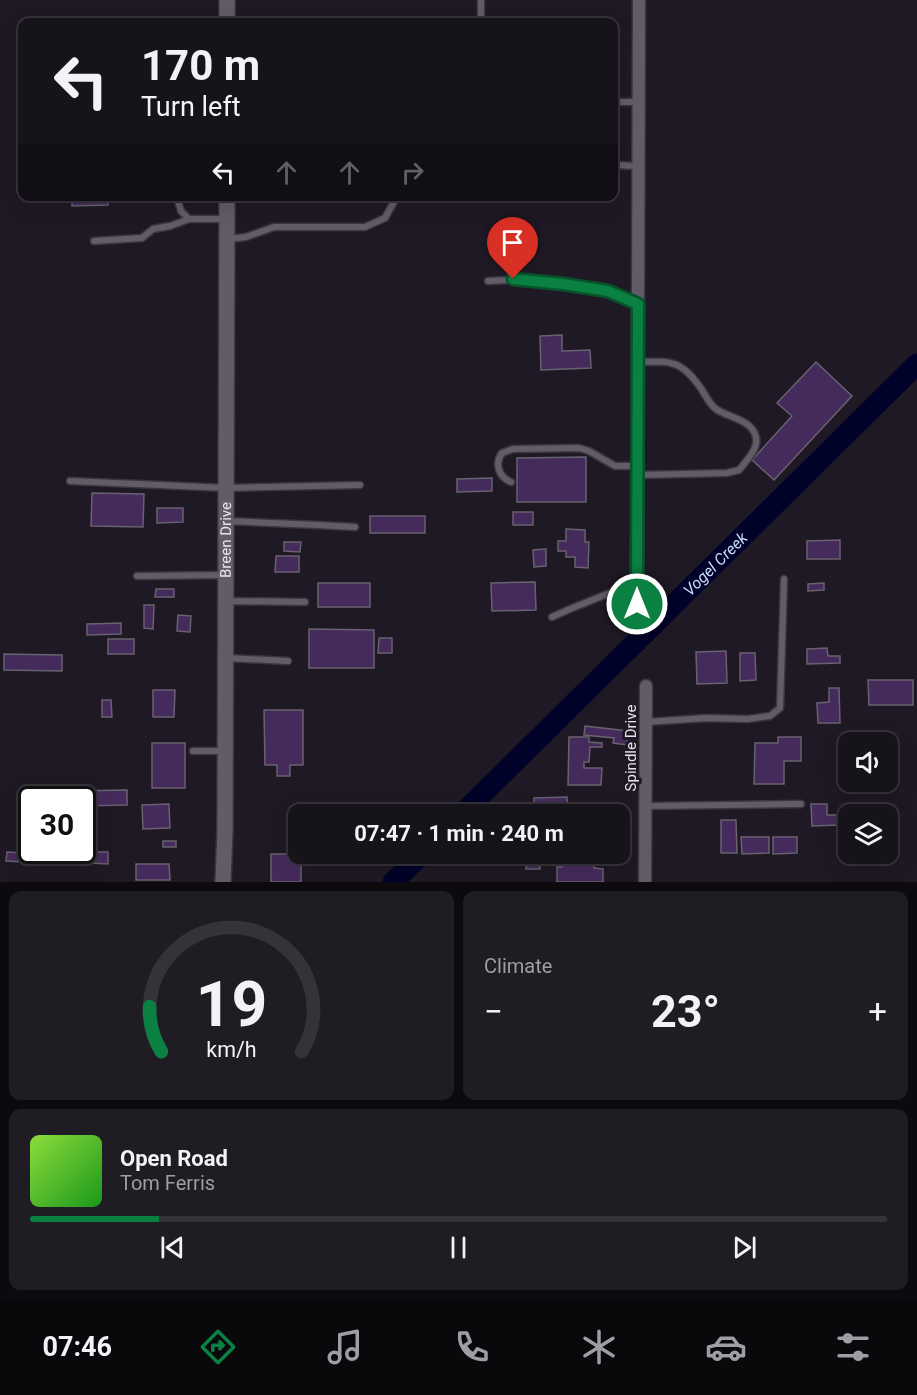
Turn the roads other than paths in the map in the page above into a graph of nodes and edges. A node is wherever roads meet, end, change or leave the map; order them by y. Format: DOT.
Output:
graph roads {
  1 [pos="227,0"];
  2 [pos="481,0"];
  3 [pos="639,0"];
  4 [pos="481,16"];
  5 [pos="227,18"];
  6 [pos="618,102"];
  7 [pos="639,102"];
  8 [pos="618,165"];
  9 [pos="638,166"];
  10 [pos="178,201"];
  11 [pos="227,201"];
  12 [pos="394,201"];
  13 [pos="189,219"];
  14 [pos="227,219"];
  15 [pos="227,239"];
  16 [pos="94,241"];
  17 [pos="488,281"];
  18 [pos="638,304"];
  19 [pos="638,362"];
  20 [pos="638,470"];
  21 [pos="70,481"];
  22 [pos="512,482"];
  23 [pos="360,485"];
  24 [pos="226,488"];
  25 [pos="226,521"];
  26 [pos="355,527"];
  27 [pos="226,575"];
  28 [pos="137,576"];
  29 [pos="784,579"];
  30 [pos="637,582"];
  31 [pos="226,601"];
  32 [pos="305,603"];
  33 [pos="637,604"];
  34 [pos="552,617"];
  35 [pos="226,657"];
  36 [pos="288,661"];
  37 [pos="646,686"];
  38 [pos="646,722"];
  39 [pos="193,751"];
  40 [pos="225,751"];
  41 [pos="801,804"];
  42 [pos="646,806"];
  43 [pos="223,882"];
  44 [pos="645,882"];
  1 -- 5 [label="street"];
  2 -- 4 [label="lane"];
  3 -- 7 [label="street"];
  6 -- 7 [label="lane"];
  7 -- 9 [label="street"];
  8 -- 9 [label="lane"];
  9 -- 18 [label="street"];
  10 -- 13 [label="lane"];
  11 -- 14 [label="street, Breen Drive"];
  12 -- 15 [label="lane"];
  13 -- 14 [label="lane"];
  13 -- 16 [label="lane"];
  14 -- 15 [label="street, Breen Drive"];
  15 -- 24 [label="street, Breen Drive"];
  17 -- 18 [label="lane"];
  18 -- 19 [label="street"];
  19 -- 20 [label="street"];
  19 -- 20 [label="lane"];
  20 -- 22 [label="lane"];
  20 -- 30 [label="street"];
  21 -- 24 [label="lane"];
  23 -- 24 [label="lane"];
  24 -- 25 [label="street, Breen Drive"];
  25 -- 26 [label="lane"];
  25 -- 27 [label="street, Breen Drive"];
  27 -- 28 [label="lane"];
  27 -- 31 [label="street, Breen Drive"];
  29 -- 38 [label="lane"];
  30 -- 33 [label="street"];
  30 -- 34 [label="lane"];
  31 -- 32 [label="lane"];
  31 -- 35 [label="street, Breen Drive"];
  35 -- 36 [label="lane"];
  35 -- 40 [label="street, Breen Drive"];
  37 -- 38 [label="street, Spindle Drive"];
  38 -- 42 [label="street, Spindle Drive"];
  39 -- 40 [label="lane"];
  40 -- 43 [label="street, Breen Drive"];
  41 -- 42 [label="lane"];
  42 -- 44 [label="street, Spindle Drive"];
}
